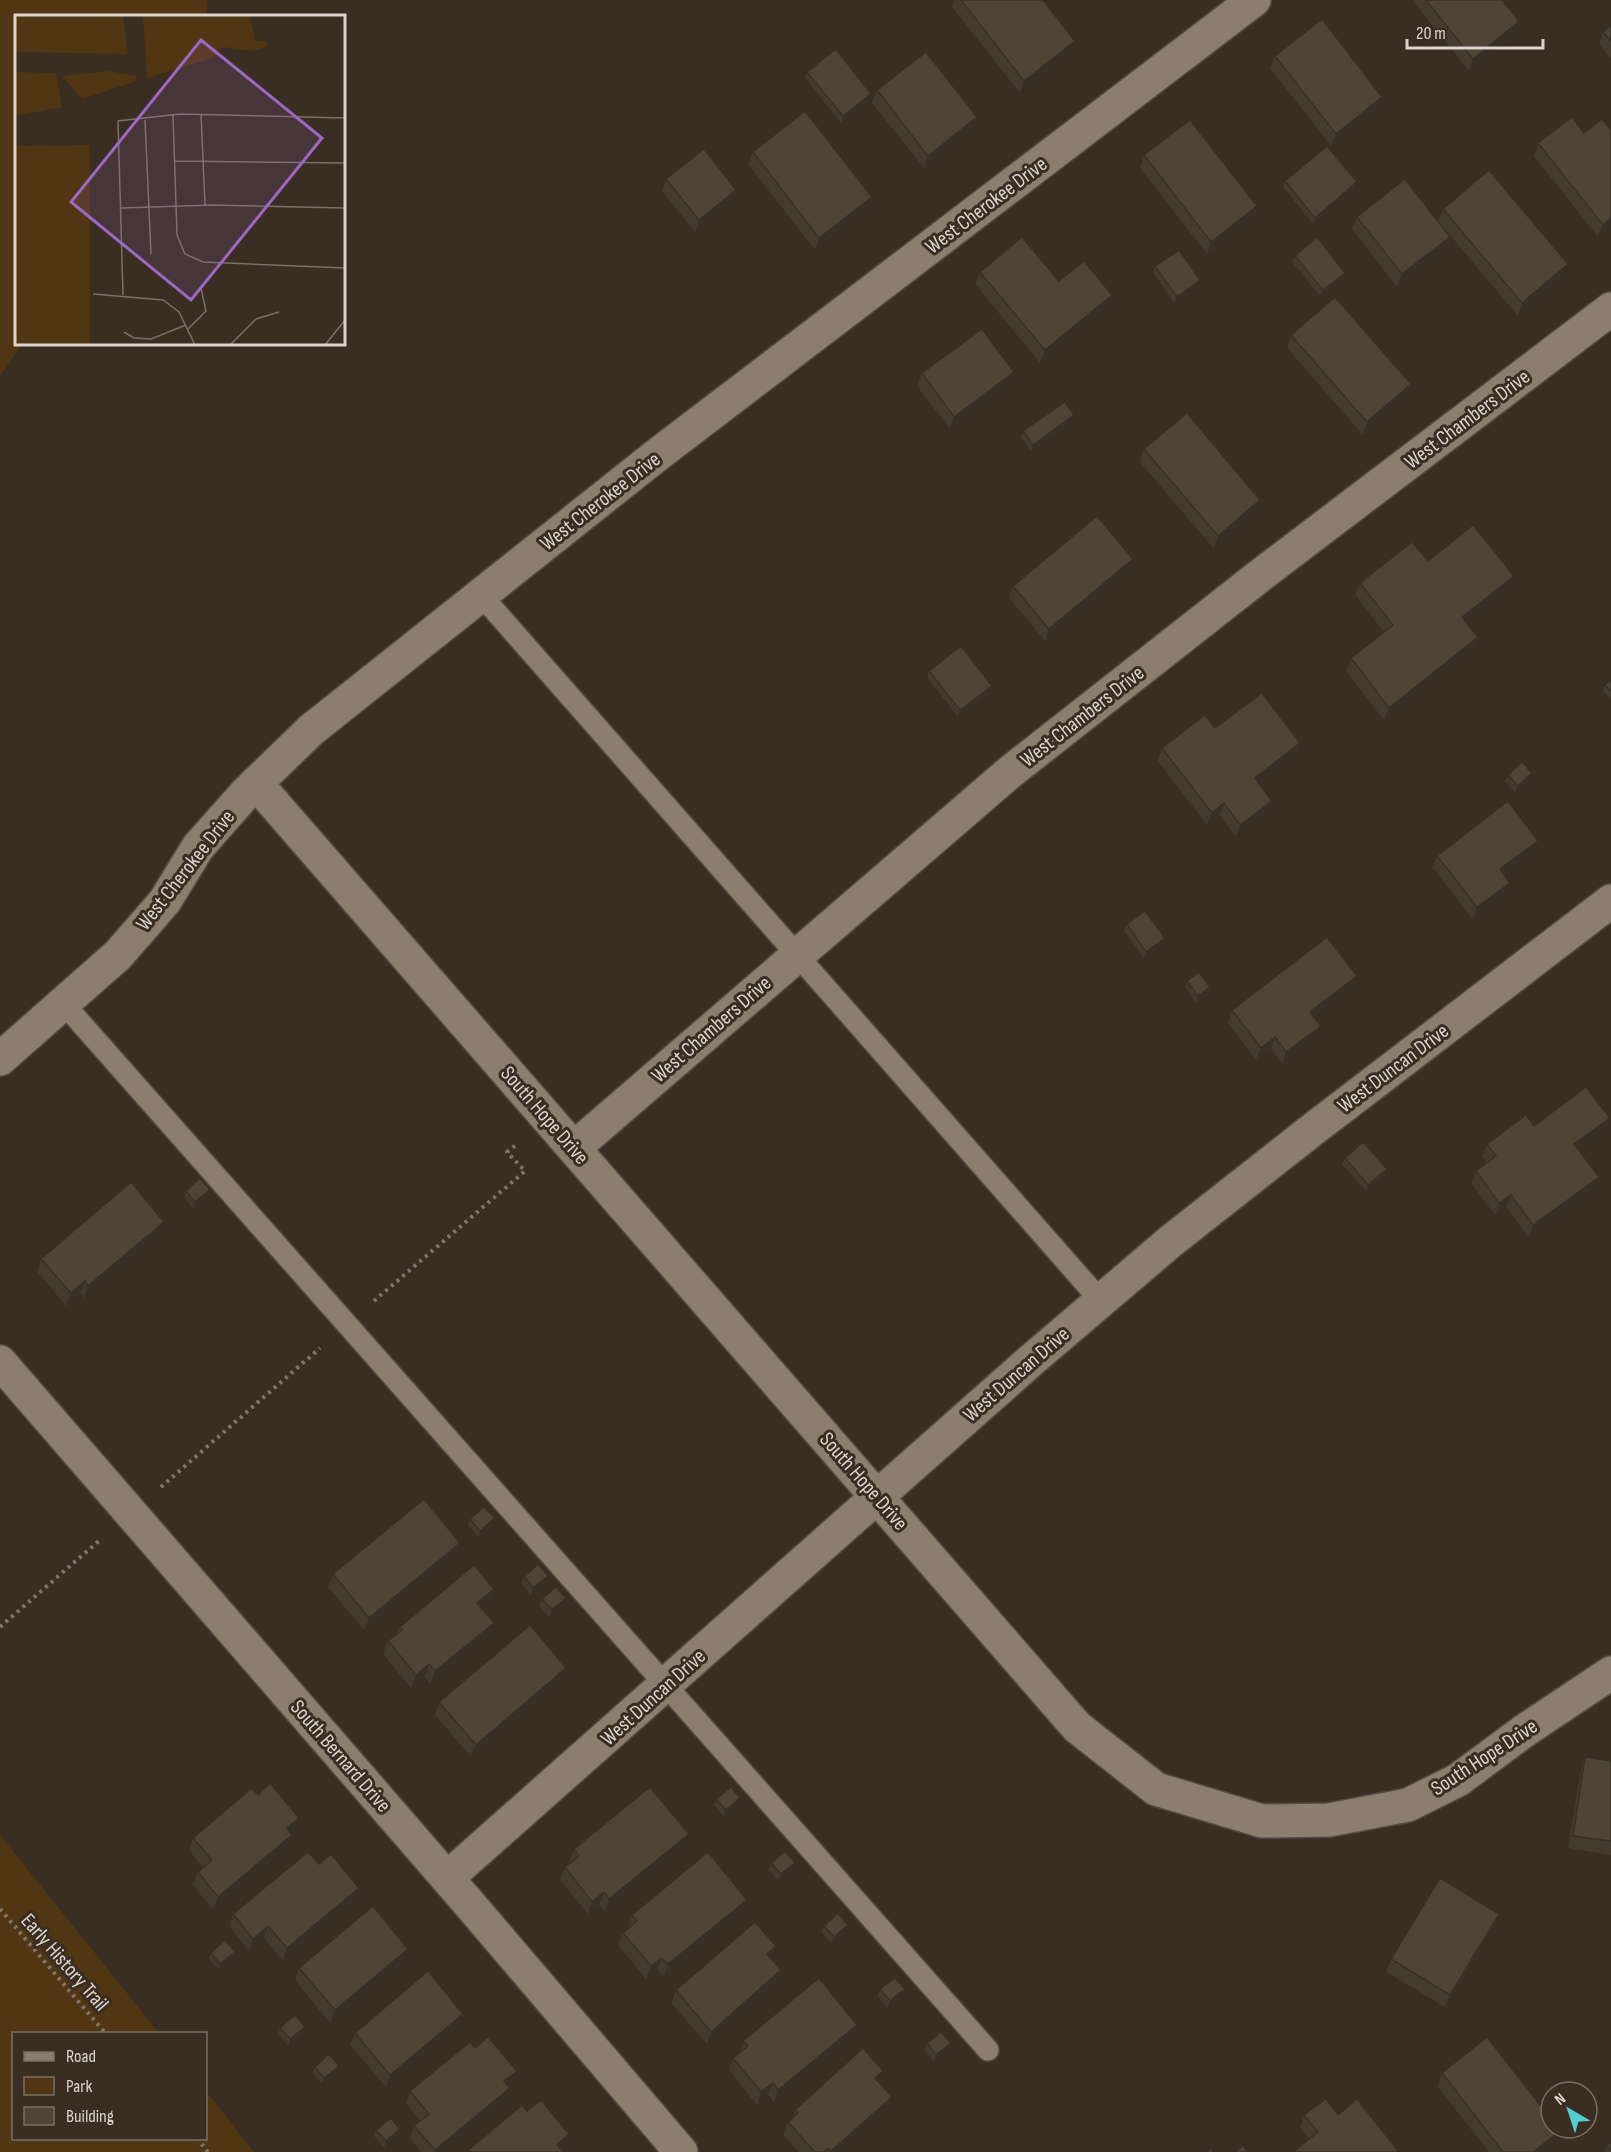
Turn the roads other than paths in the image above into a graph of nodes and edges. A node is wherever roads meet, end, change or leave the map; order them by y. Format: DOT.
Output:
graph roads {
  1 [pos="1254,0"];
  2 [pos="1611,309"];
  3 [pos="481,595"];
  4 [pos="256,783"];
  5 [pos="1611,901"];
  6 [pos="797,955"];
  7 [pos="64,1004"];
  8 [pos="0,1059"];
  9 [pos="574,1148"];
  10 [pos="1101,1301"];
  11 [pos="0,1362"];
  12 [pos="878,1497"];
  13 [pos="1611,1673"];
  14 [pos="666,1684"];
  15 [pos="447,1878"];
  16 [pos="988,2050"];
  17 [pos="681,2152"];
  1 -- 3 [label="street, West Cherokee Drive"];
  2 -- 6 [label="street, West Chambers Drive"];
  3 -- 4 [label="street, West Cherokee Drive"];
  3 -- 6 [label="lane"];
  4 -- 7 [label="street, West Cherokee Drive"];
  4 -- 9 [label="street, South Hope Drive"];
  5 -- 10 [label="street, West Duncan Drive"];
  6 -- 9 [label="street, West Chambers Drive"];
  6 -- 10 [label="lane"];
  7 -- 8 [label="street, West Cherokee Drive"];
  7 -- 14 [label="lane"];
  9 -- 12 [label="street, South Hope Drive"];
  10 -- 12 [label="street, West Duncan Drive"];
  11 -- 15 [label="street, South Bernard Drive"];
  12 -- 13 [label="street, South Hope Drive"];
  12 -- 14 [label="street, West Duncan Drive"];
  14 -- 15 [label="street, West Duncan Drive"];
  14 -- 16 [label="lane"];
  15 -- 17 [label="street, South Bernard Drive"];
}
